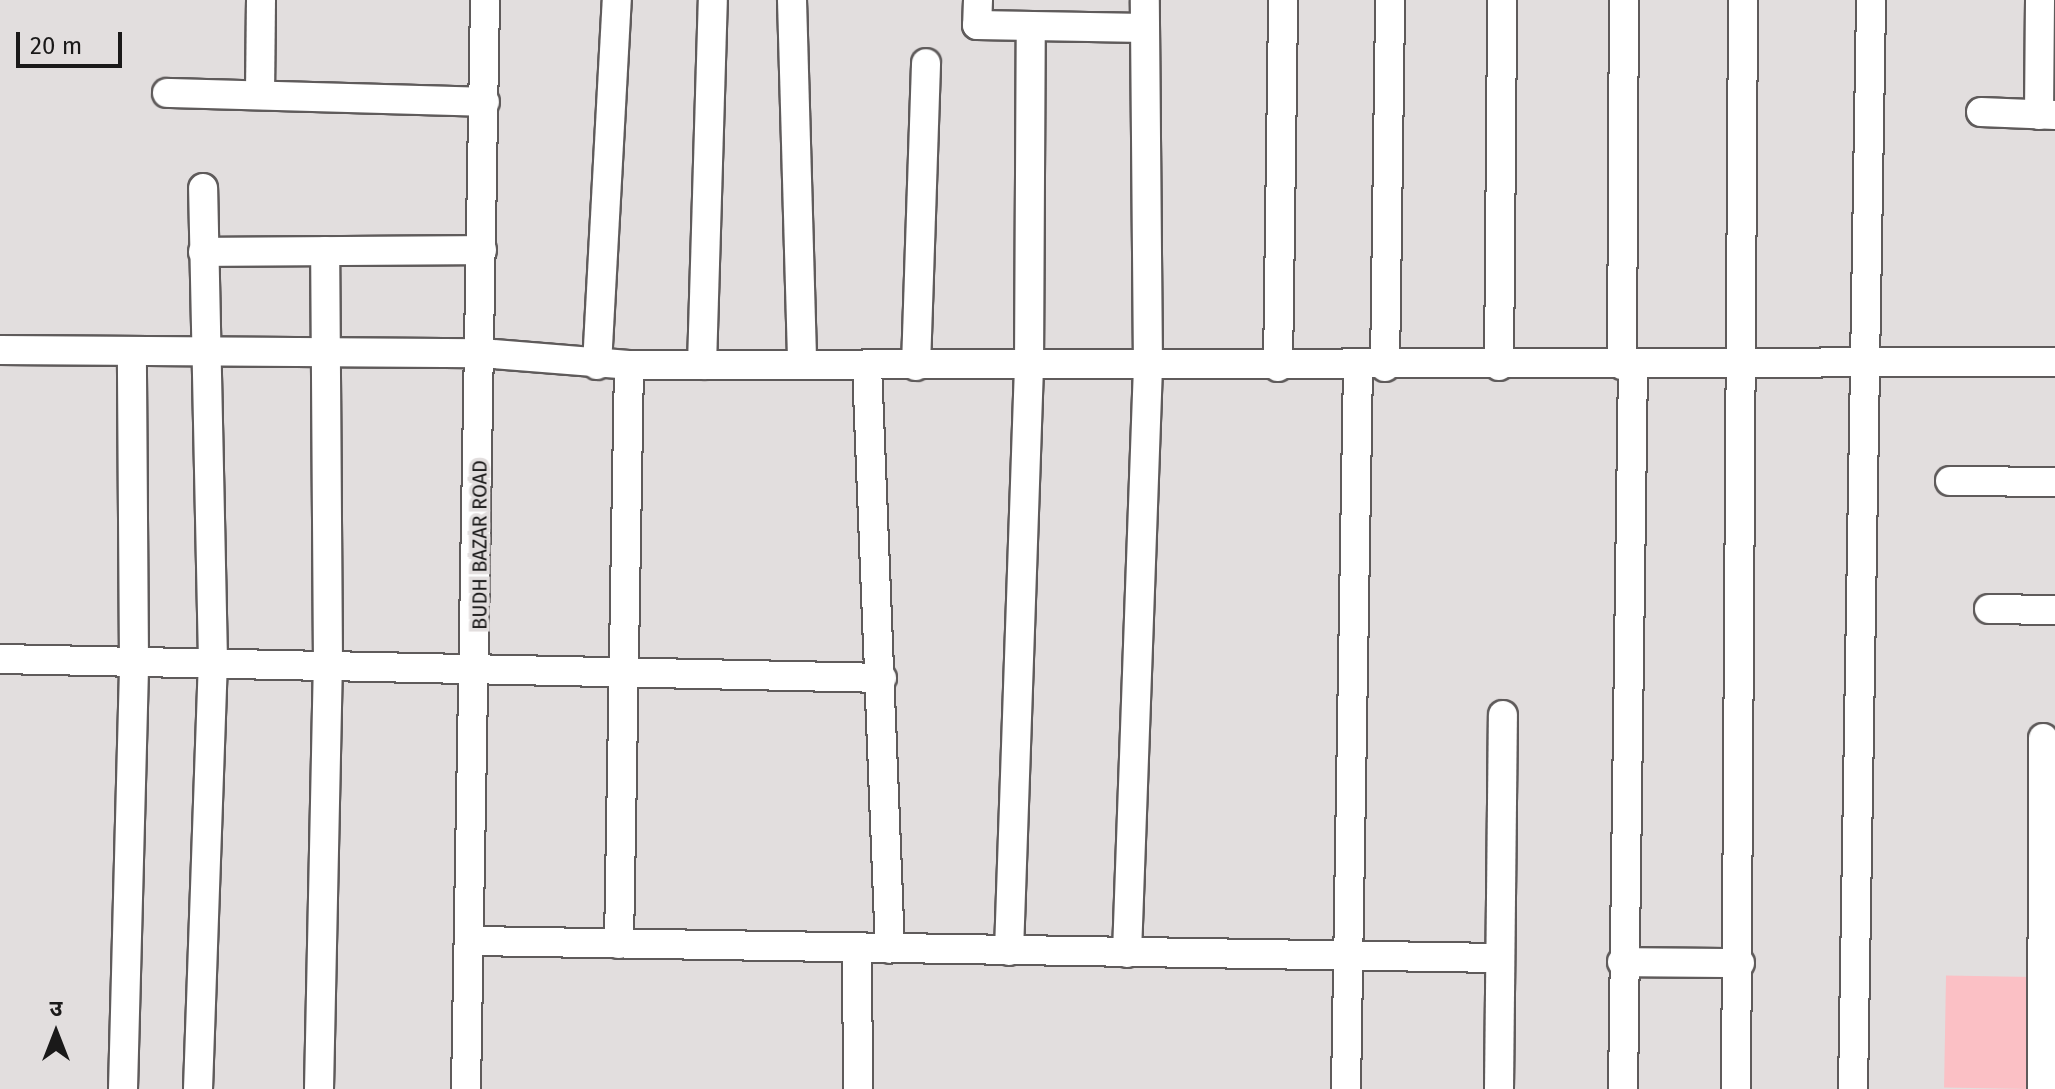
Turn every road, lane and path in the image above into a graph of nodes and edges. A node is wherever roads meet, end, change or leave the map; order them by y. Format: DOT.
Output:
graph roads {
  1 [pos="261,0"];
  2 [pos="485,0"];
  3 [pos="617,0"];
  4 [pos="713,0"];
  5 [pos="792,0"];
  6 [pos="978,0"];
  7 [pos="1283,0"];
  8 [pos="1390,0"];
  9 [pos="1502,0"];
  10 [pos="1624,0"];
  11 [pos="1743,0"];
  12 [pos="1871,0"];
  13 [pos="2040,0"];
  14 [pos="1145,14"];
  15 [pos="1031,26"];
  16 [pos="926,63"];
  17 [pos="167,93"];
  18 [pos="260,95"];
  19 [pos="485,102"];
  20 [pos="1981,112"];
  21 [pos="2047,115"];
  22 [pos="203,188"];
  23 [pos="482,250"];
  24 [pos="325,251"];
  25 [pos="203,252"];
  26 [pos="0,350"];
  27 [pos="132,353"];
  28 [pos="203,353"];
  29 [pos="325,353"];
  30 [pos="481,353"];
  31 [pos="2055,362"];
  32 [pos="1866,363"];
  33 [pos="1742,364"];
  34 [pos="597,365"];
  35 [pos="629,365"];
  36 [pos="702,365"];
  37 [pos="802,365"];
  38 [pos="1628,365"];
  39 [pos="867,366"];
  40 [pos="916,366"];
  41 [pos="1499,366"];
  42 [pos="1029,367"];
  43 [pos="1148,367"];
  44 [pos="1278,367"];
  45 [pos="1372,367"];
  46 [pos="1950,481"];
  47 [pos="2055,482"];
  48 [pos="1989,609"];
  49 [pos="2055,610"];
  50 [pos="0,659"];
  51 [pos="134,661"];
  52 [pos="213,661"];
  53 [pos="328,662"];
  54 [pos="479,664"];
  55 [pos="626,669"];
  56 [pos="882,678"];
  57 [pos="1503,715"];
  58 [pos="2043,738"];
  59 [pos="473,941"];
  60 [pos="619,944"];
  61 [pos="857,948"];
  62 [pos="890,949"];
  63 [pos="1009,951"];
  64 [pos="1127,953"];
  65 [pos="1349,955"];
  66 [pos="1500,958"];
  67 [pos="1622,962"];
  68 [pos="1740,963"];
  69 [pos="2048,967"];
  70 [pos="123,1089"];
  71 [pos="198,1089"];
  72 [pos="319,1089"];
  73 [pos="466,1089"];
  74 [pos="858,1089"];
  75 [pos="1346,1089"];
  76 [pos="1499,1089"];
  77 [pos="1623,1089"];
  78 [pos="1736,1089"];
  79 [pos="1853,1089"];
  80 [pos="2042,1089"];
  1 -- 18 [label="street"];
  2 -- 19 [label="street, BUDH BAZAR ROAD"];
  3 -- 34 [label="street"];
  4 -- 36 [label="street"];
  5 -- 37 [label="street"];
  6 -- 15 [label="street"];
  7 -- 44 [label="street"];
  8 -- 45 [label="street"];
  9 -- 41 [label="street"];
  10 -- 38 [label="street"];
  11 -- 33 [label="street"];
  12 -- 32 [label="street"];
  13 -- 21 [label="street"];
  14 -- 15 [label="street"];
  14 -- 43 [label="street"];
  15 -- 42 [label="street"];
  16 -- 40 [label="street"];
  17 -- 18 [label="street"];
  18 -- 19 [label="street"];
  19 -- 23 [label="street, BUDH BAZAR ROAD"];
  20 -- 21 [label="street"];
  22 -- 25 [label="street"];
  23 -- 24 [label="street"];
  23 -- 30 [label="street, BUDH BAZAR ROAD"];
  24 -- 25 [label="street"];
  24 -- 29 [label="street"];
  25 -- 28 [label="street"];
  26 -- 27 [label="street"];
  27 -- 28 [label="street"];
  27 -- 51 [label="street"];
  28 -- 29 [label="street"];
  28 -- 52 [label="street"];
  29 -- 30 [label="street"];
  29 -- 53 [label="street"];
  30 -- 34 [label="street"];
  30 -- 54 [label="street, BUDH BAZAR ROAD"];
  31 -- 32 [label="street"];
  32 -- 33 [label="street"];
  32 -- 79 [label="street"];
  33 -- 38 [label="street"];
  33 -- 68 [label="street"];
  34 -- 35 [label="street"];
  35 -- 36 [label="street"];
  35 -- 55 [label="street"];
  36 -- 37 [label="street"];
  37 -- 39 [label="street"];
  38 -- 41 [label="street"];
  38 -- 67 [label="street"];
  39 -- 40 [label="street"];
  39 -- 56 [label="street"];
  40 -- 42 [label="street"];
  41 -- 45 [label="street"];
  42 -- 43 [label="street"];
  42 -- 63 [label="street"];
  43 -- 44 [label="street"];
  43 -- 64 [label="street"];
  44 -- 45 [label="street"];
  45 -- 65 [label="street"];
  46 -- 47 [label="street"];
  48 -- 49 [label="street"];
  50 -- 51 [label="street"];
  51 -- 52 [label="street"];
  51 -- 70 [label="street"];
  52 -- 53 [label="street"];
  52 -- 71 [label="street"];
  53 -- 54 [label="street"];
  53 -- 72 [label="street"];
  54 -- 55 [label="street"];
  54 -- 59 [label="street, BUDH BAZAR ROAD"];
  55 -- 56 [label="street"];
  55 -- 60 [label="street"];
  56 -- 62 [label="street"];
  57 -- 66 [label="street"];
  58 -- 69 [label="street"];
  59 -- 60 [label="street"];
  59 -- 73 [label="street, BUDH BAZAR ROAD"];
  60 -- 61 [label="street"];
  61 -- 62 [label="street"];
  61 -- 74 [label="street"];
  62 -- 63 [label="street"];
  63 -- 64 [label="street"];
  64 -- 65 [label="street"];
  65 -- 66 [label="street"];
  65 -- 75 [label="street"];
  66 -- 76 [label="street"];
  67 -- 68 [label="street"];
  67 -- 77 [label="street"];
  68 -- 78 [label="street"];
  69 -- 80 [label="street"];
}
